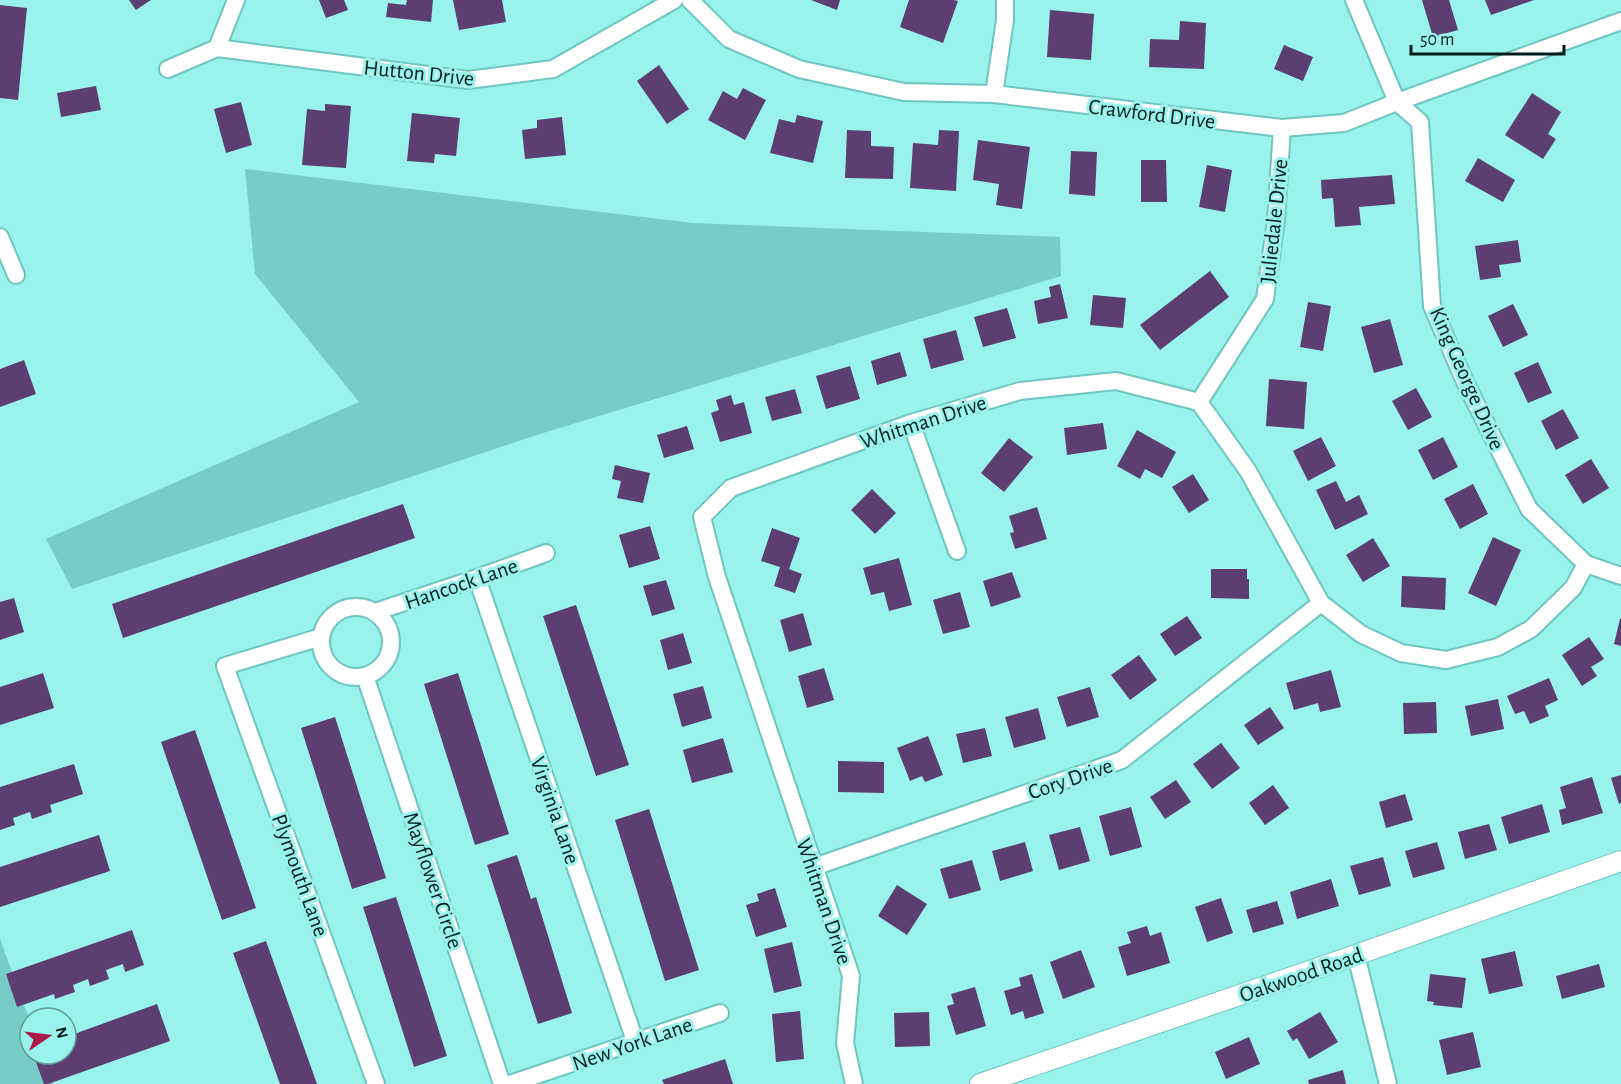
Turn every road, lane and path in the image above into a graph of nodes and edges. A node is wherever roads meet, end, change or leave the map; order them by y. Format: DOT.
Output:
graph roads {
  1 [pos="236,0"];
  2 [pos="674,0"];
  3 [pos="690,0"];
  4 [pos="1005,0"];
  5 [pos="1354,0"];
  6 [pos="1621,21"];
  7 [pos="217,48"];
  8 [pos="168,69"];
  9 [pos="994,94"];
  10 [pos="1397,102"];
  11 [pos="1282,128"];
  12 [pos="0,237"];
  13 [pos="16,274"];
  14 [pos="1199,402"];
  15 [pos="911,423"];
  16 [pos="957,551"];
  17 [pos="546,553"];
  18 [pos="1586,564"];
  19 [pos="1621,576"];
  20 [pos="477,578"];
  21 [pos="1321,603"];
  22 [pos="375,612"];
  23 [pos="321,637"];
  24 [pos="365,676"];
  25 [pos="1621,861"];
  26 [pos="814,867"];
  27 [pos="1356,955"];
  28 [pos="720,1013"];
  29 [pos="635,1041"];
  30 [pos="376,1084"];
  31 [pos="502,1084"];
  32 [pos="510,1084"];
  33 [pos="854,1084"];
  34 [pos="980,1084"];
  35 [pos="1388,1084"];
  1 -- 7 [label="street"];
  2 -- 7 [label="street, Hutton Drive"];
  3 -- 9 [label="street, Crawford Drive"];
  4 -- 9 [label="street"];
  5 -- 10 [label="street, King George Drive"];
  6 -- 10 [label="street, Crawford Drive"];
  7 -- 8 [label="street"];
  9 -- 11 [label="street, Crawford Drive"];
  10 -- 11 [label="street, Crawford Drive"];
  10 -- 18 [label="street, King George Drive"];
  11 -- 14 [label="street, Juliedale Drive"];
  12 -- 13 [label="street"];
  14 -- 15 [label="street, Whitman Drive"];
  14 -- 21 [label="street"];
  15 -- 16 [label="street"];
  15 -- 26 [label="street, Whitman Drive"];
  17 -- 20 [label="street, Hancock Lane"];
  18 -- 19 [label="street, King George Drive"];
  18 -- 21 [label="street"];
  20 -- 22 [label="street, Hancock Lane"];
  20 -- 29 [label="street, Virginia Lane"];
  21 -- 26 [label="street, Cory Drive"];
  22 -- 23 [label="street, Hancock Lane"];
  22 -- 24 [label="street, Hancock Lane"];
  23 -- 24 [label="street"];
  23 -- 30 [label="street, Plymouth Lane"];
  24 -- 31 [label="street, Mayflower Circle"];
  25 -- 27 [label="street, Oakwood Road"];
  26 -- 33 [label="street, Whitman Drive"];
  27 -- 34 [label="street, Oakwood Road"];
  27 -- 35 [label="street"];
  28 -- 29 [label="street, New York Lane"];
  29 -- 32 [label="street, New York Lane"];
}
